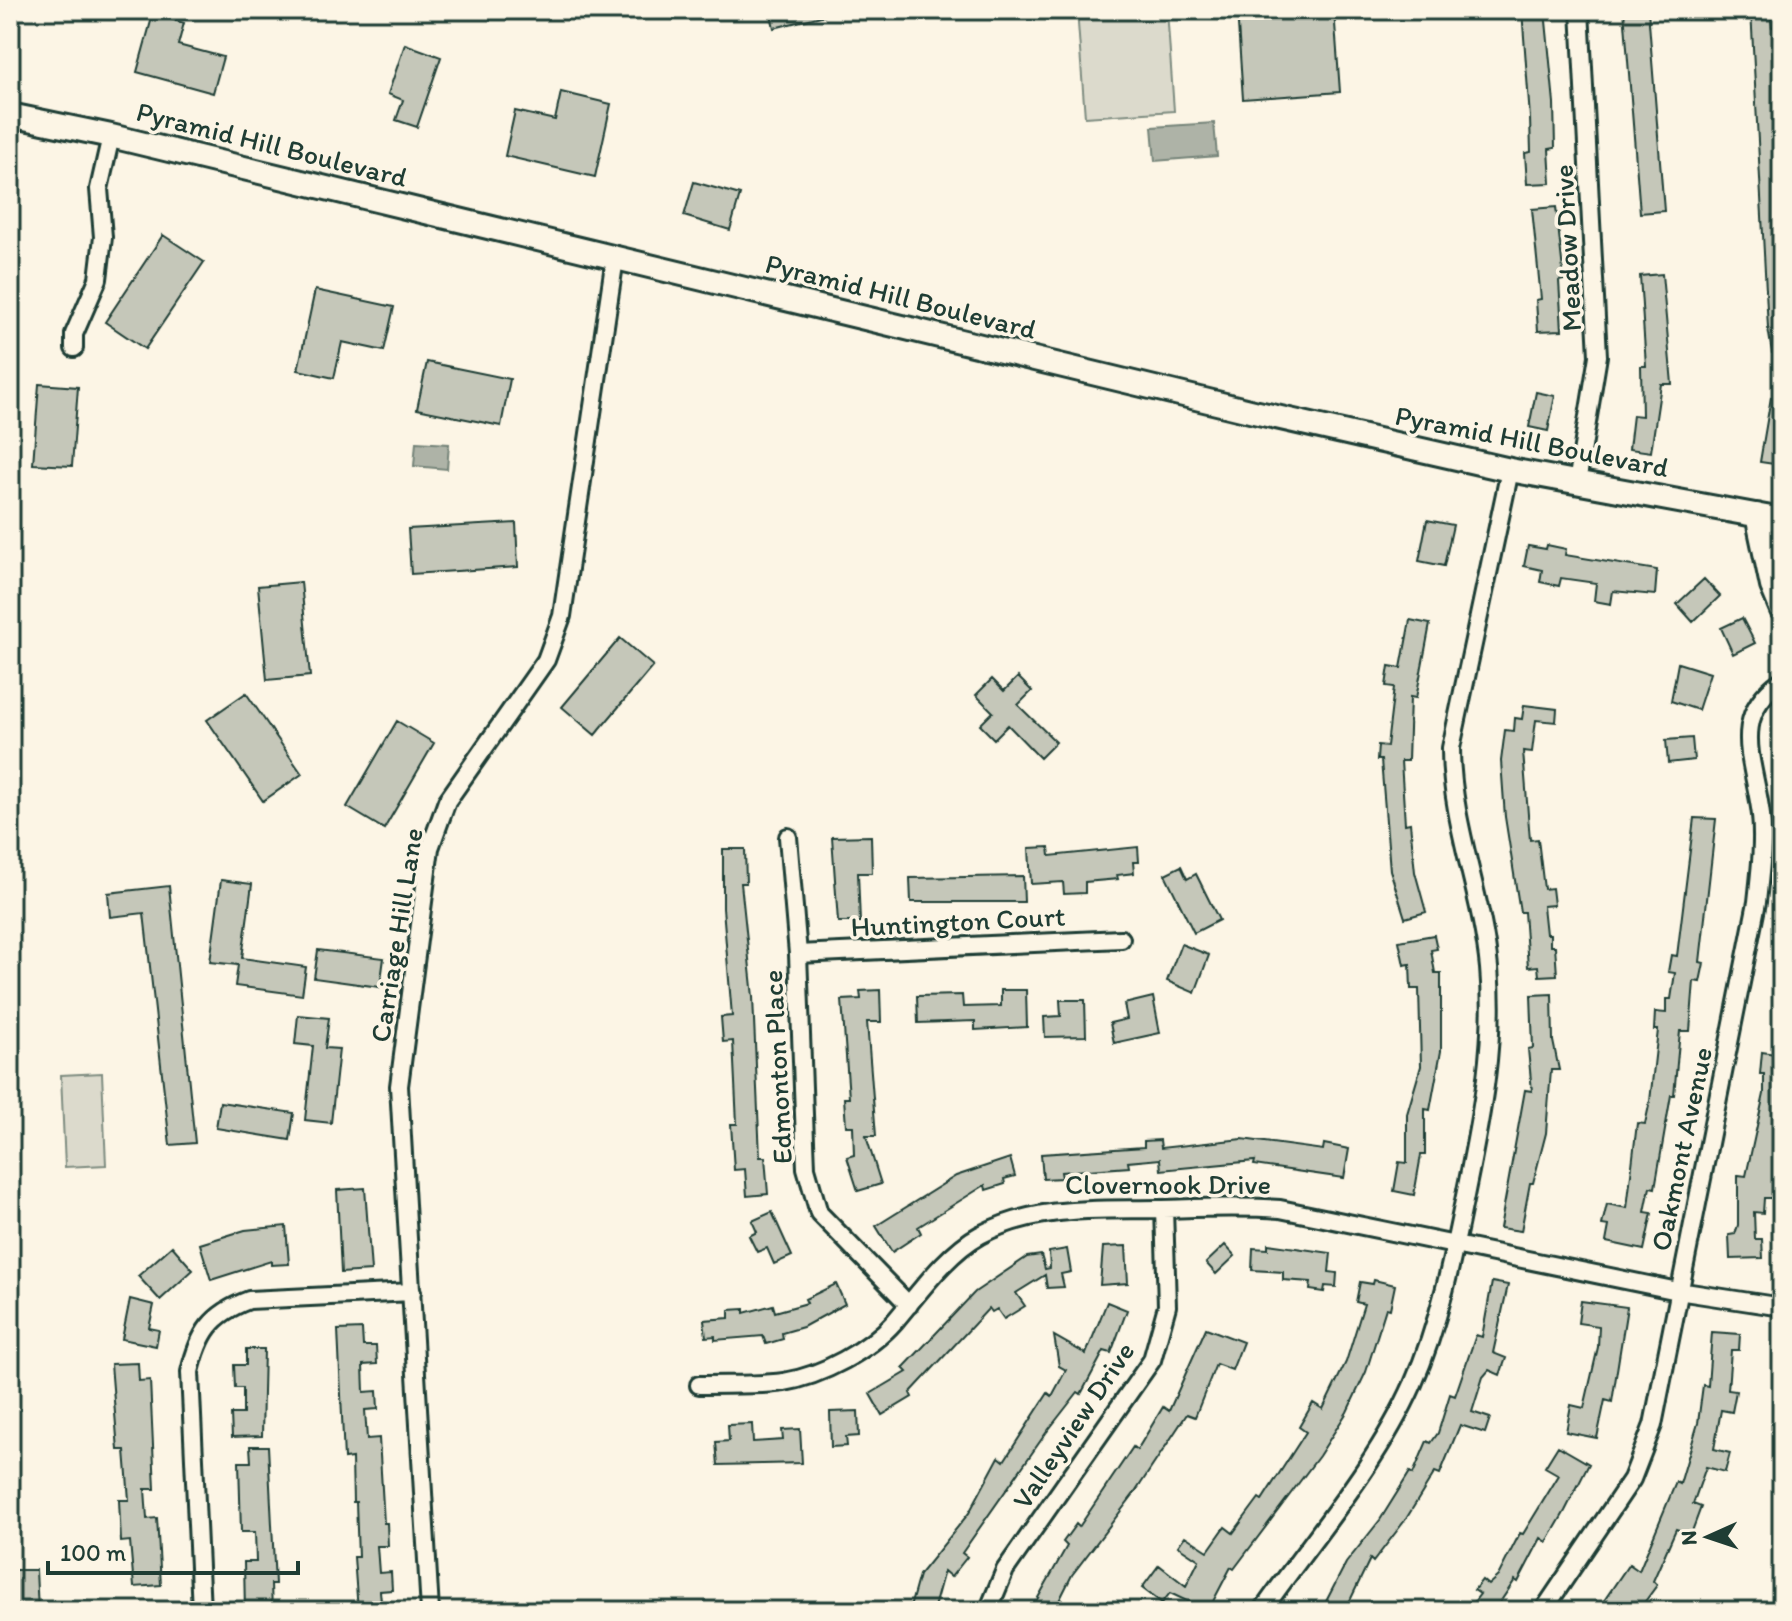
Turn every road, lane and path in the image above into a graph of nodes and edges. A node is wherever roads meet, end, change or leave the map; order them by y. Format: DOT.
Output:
graph roads {
  1 [pos="1580,10"];
  2 [pos="10,115"];
  3 [pos="111,136"];
  4 [pos="615,258"];
  5 [pos="74,348"];
  6 [pos="1510,470"];
  7 [pos="1577,483"];
  8 [pos="1757,515"];
  9 [pos="1782,520"];
  10 [pos="1782,610"];
  11 [pos="1782,680"];
  12 [pos="788,837"];
  13 [pos="1121,939"];
  14 [pos="798,954"];
  15 [pos="1164,1209"];
  16 [pos="1455,1244"];
  17 [pos="1678,1291"];
  18 [pos="412,1292"];
  19 [pos="909,1305"];
  20 [pos="1782,1307"];
  21 [pos="699,1385"];
  22 [pos="201,1611"];
  23 [pos="430,1611"];
  24 [pos="988,1611"];
  25 [pos="1262,1611"];
  26 [pos="1543,1611"];
  1 -- 7 [label="street, Meadow Drive"];
  2 -- 3 [label="main road, Pyramid Hill Boulevard"];
  3 -- 4 [label="main road, Pyramid Hill Boulevard"];
  3 -- 5 [label="street"];
  4 -- 6 [label="main road, Pyramid Hill Boulevard"];
  4 -- 18 [label="street, Carriage Hill Lane"];
  6 -- 7 [label="main road, Pyramid Hill Boulevard"];
  6 -- 16 [label="street"];
  7 -- 8 [label="main road, Pyramid Hill Boulevard"];
  8 -- 9 [label="main road, Pyramid Hill Boulevard"];
  8 -- 10 [label="main road"];
  11 -- 17 [label="street, Oakmont Avenue"];
  12 -- 14 [label="street, Edmonton Place"];
  13 -- 14 [label="street, Huntington Court"];
  14 -- 19 [label="street, Edmonton Place"];
  15 -- 16 [label="street, Clovernook Drive"];
  15 -- 19 [label="street, Clovernook Drive"];
  15 -- 24 [label="street, Valleyview Drive"];
  16 -- 17 [label="street, Clovernook Drive"];
  16 -- 25 [label="street"];
  17 -- 20 [label="street, Clovernook Drive"];
  17 -- 26 [label="street, Oakmont Avenue"];
  18 -- 22 [label="street"];
  18 -- 23 [label="street, Carriage Hill Lane"];
  19 -- 21 [label="street, Clovernook Drive"];
}
